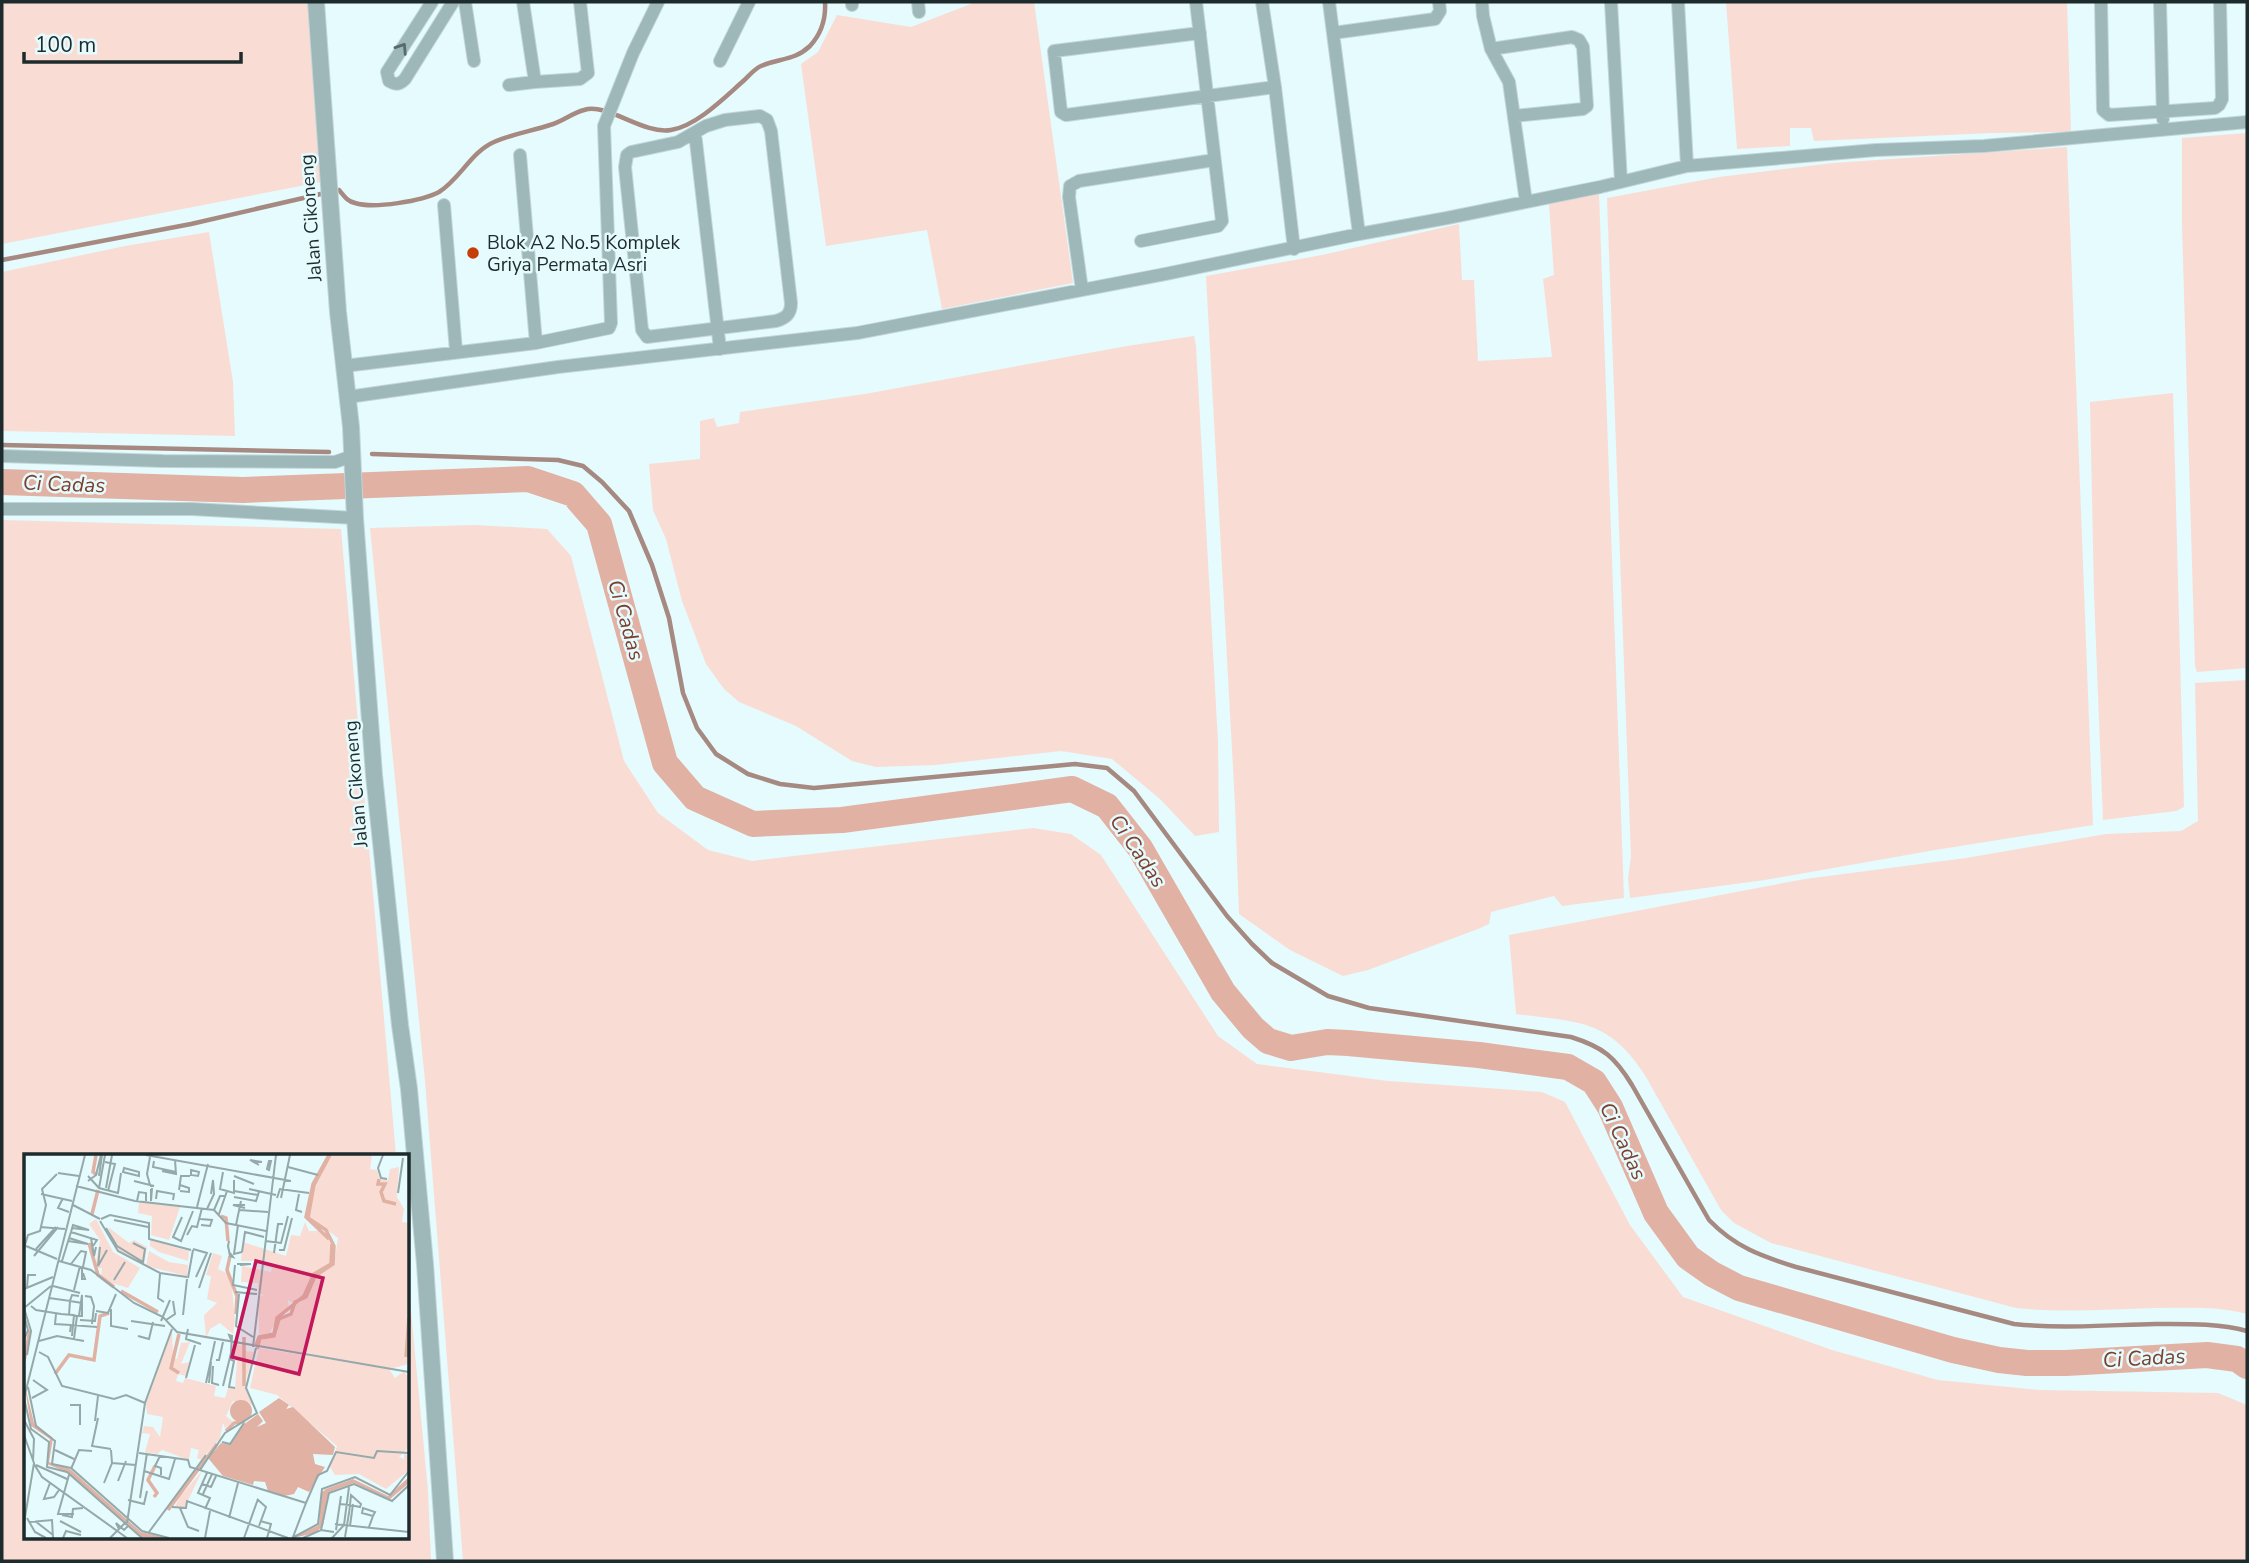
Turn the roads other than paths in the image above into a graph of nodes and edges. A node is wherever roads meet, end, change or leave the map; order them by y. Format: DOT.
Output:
graph roads {
  1 [pos="316,2"];
  2 [pos="432,2"];
  3 [pos="453,2"];
  4 [pos="465,2"];
  5 [pos="523,2"];
  6 [pos="580,2"];
  7 [pos="658,2"];
  8 [pos="750,2"];
  9 [pos="1196,2"];
  10 [pos="1262,2"];
  11 [pos="1329,2"];
  12 [pos="1439,2"];
  13 [pos="1482,2"];
  14 [pos="1611,2"];
  15 [pos="1678,2"];
  16 [pos="2101,2"];
  17 [pos="2161,2"];
  18 [pos="2220,2"];
  19 [pos="1200,33"];
  20 [pos="1333,33"];
  21 [pos="1491,48"];
  22 [pos="474,61"];
  23 [pos="720,61"];
  24 [pos="535,82"];
  25 [pos="509,85"];
  26 [pos="1275,87"];
  27 [pos="1208,97"];
  28 [pos="2162,111"];
  29 [pos="1514,116"];
  30 [pos="2247,122"];
  31 [pos="2163,130"];
  32 [pos="695,133"];
  33 [pos="520,155"];
  34 [pos="1214,160"];
  35 [pos="1688,166"];
  36 [pos="1621,182"];
  37 [pos="1526,202"];
  38 [pos="444,205"];
  39 [pos="1359,234"];
  40 [pos="1141,241"];
  41 [pos="1294,248"];
  42 [pos="1083,290"];
  43 [pos="717,329"];
  44 [pos="536,343"];
  45 [pos="720,349"];
  46 [pos="456,351"];
  47 [pos="344,366"];
  48 [pos="348,397"];
  49 [pos="2,456"];
  50 [pos="352,463"];
  51 [pos="2,509"];
  52 [pos="355,515"];
  53 [pos="445,1561"];
  1 -- 47 [label="street, Jalan Cikoneng"];
  3 -- 2 [label="street, one-way"];
  4 -- 22 [label="street"];
  5 -- 24 [label="street"];
  6 -- 24 [label="street"];
  7 -- 44 [label="street"];
  8 -- 23 [label="street"];
  9 -- 19 [label="street"];
  10 -- 26 [label="street"];
  11 -- 20 [label="street"];
  12 -- 20 [label="street"];
  13 -- 21 [label="street"];
  14 -- 36 [label="street"];
  15 -- 35 [label="street"];
  16 -- 28 [label="street"];
  17 -- 28 [label="street"];
  18 -- 28 [label="street"];
  19 -- 27 [label="street"];
  19 -- 27 [label="street"];
  20 -- 39 [label="street"];
  21 -- 29 [label="street"];
  21 -- 29 [label="street"];
  24 -- 25 [label="street"];
  26 -- 27 [label="street"];
  26 -- 41 [label="street"];
  27 -- 34 [label="street"];
  28 -- 31 [label="street"];
  29 -- 37 [label="street"];
  30 -- 31 [label="street"];
  31 -- 35 [label="street"];
  32 -- 43 [label="street"];
  32 -- 43 [label="street"];
  32 -- 43 [label="street"];
  33 -- 44 [label="street"];
  34 -- 40 [label="street"];
  34 -- 42 [label="street"];
  35 -- 36 [label="street"];
  36 -- 37 [label="street"];
  37 -- 39 [label="street"];
  38 -- 46 [label="street"];
  39 -- 41 [label="street"];
  41 -- 42 [label="street"];
  42 -- 45 [label="street"];
  43 -- 45 [label="street"];
  44 -- 46 [label="street"];
  45 -- 48 [label="street"];
  46 -- 47 [label="street"];
  47 -- 48 [label="street, Jalan Cikoneng"];
  48 -- 50 [label="street, Jalan Cikoneng"];
  49 -- 50 [label="street"];
  50 -- 52 [label="street, Jalan Cikoneng"];
  51 -- 52 [label="street"];
  52 -- 53 [label="street, Jalan Cikoneng"];
}
